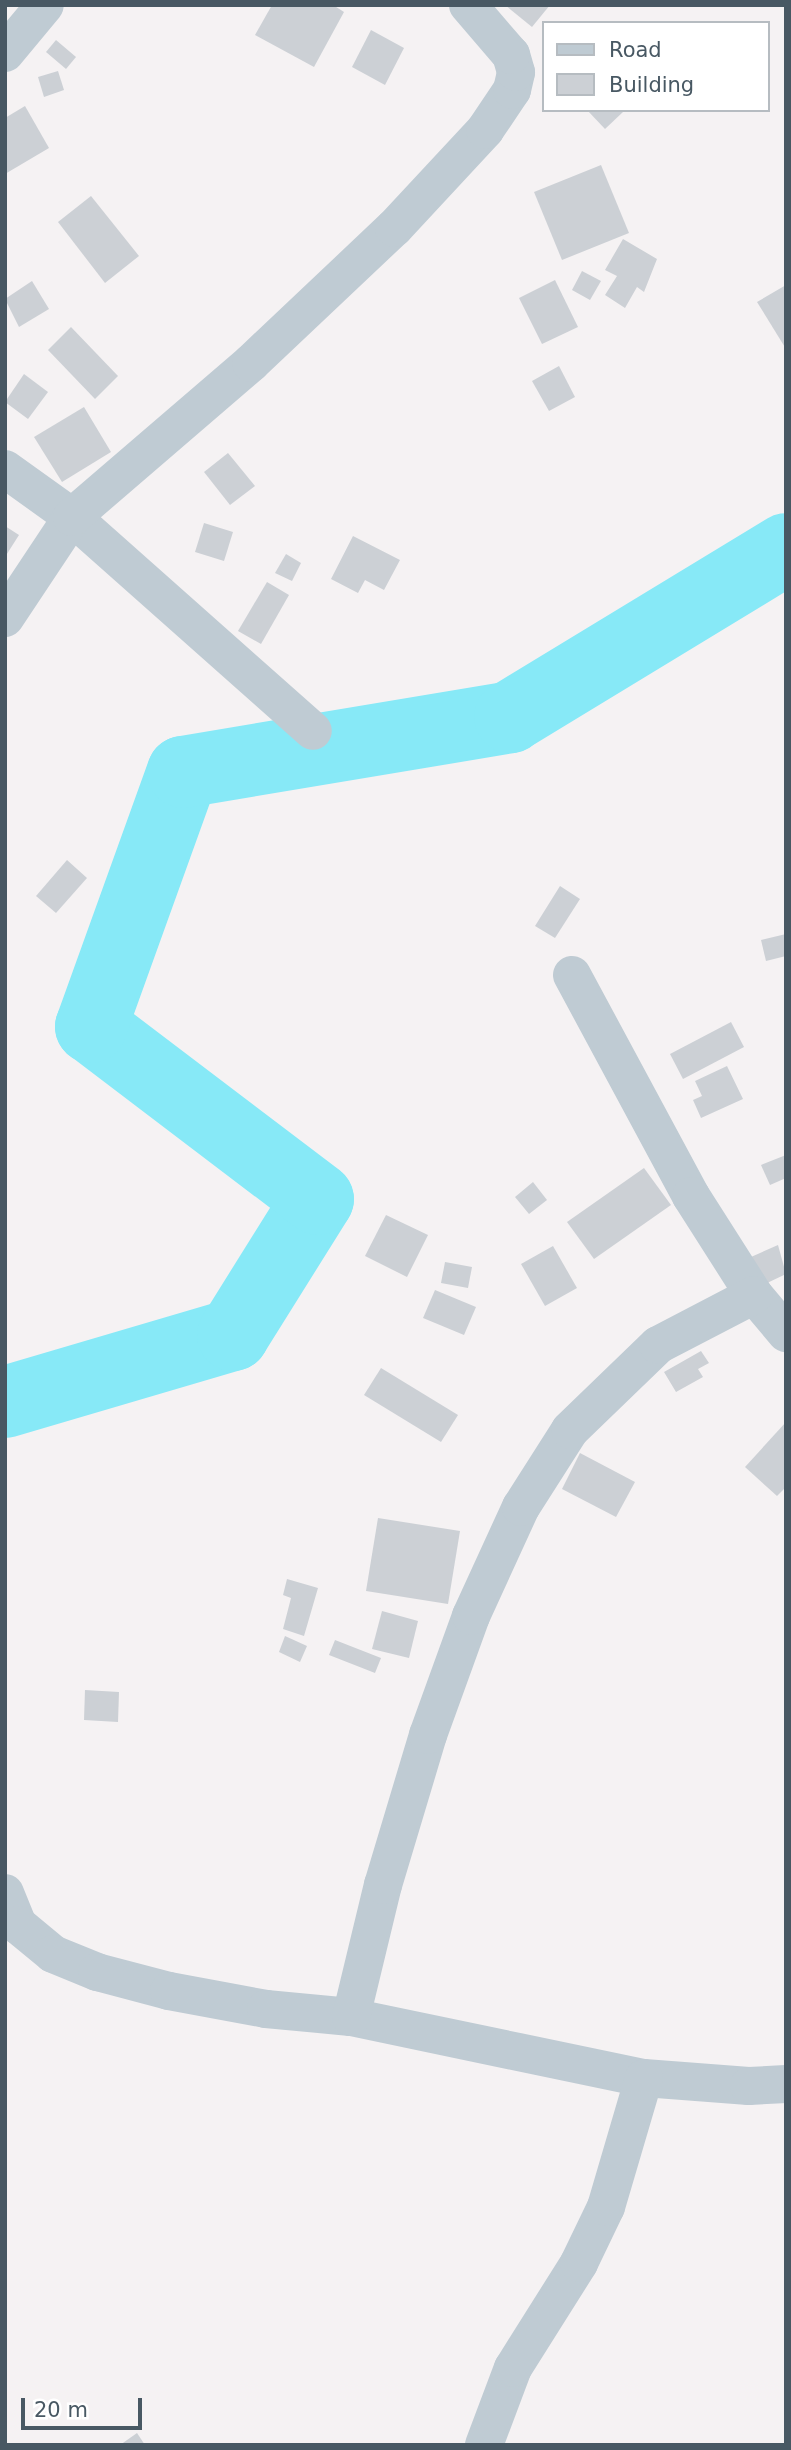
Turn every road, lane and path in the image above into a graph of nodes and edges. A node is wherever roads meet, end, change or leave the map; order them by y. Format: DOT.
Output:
graph roads {
  1 [pos="45,5"];
  2 [pos="468,5"];
  3 [pos="5,53"];
  4 [pos="5,469"];
  5 [pos="72,517"];
  6 [pos="5,618"];
  7 [pos="313,731"];
  8 [pos="572,975"];
  9 [pos="754,1295"];
  10 [pos="786,1334"];
  11 [pos="5,1893"];
  12 [pos="351,2017"];
  13 [pos="644,2078"];
  14 [pos="786,2084"];
  15 [pos="484,2445"];
  1 -- 3 [label="street"];
  2 -- 5 [label="street"];
  4 -- 5 [label="street"];
  5 -- 6 [label="street"];
  5 -- 7 [label="street"];
  8 -- 9 [label="street"];
  9 -- 10 [label="street"];
  9 -- 12 [label="street"];
  11 -- 12 [label="street"];
  12 -- 13 [label="street"];
  13 -- 14 [label="street"];
  13 -- 15 [label="street"];
}
